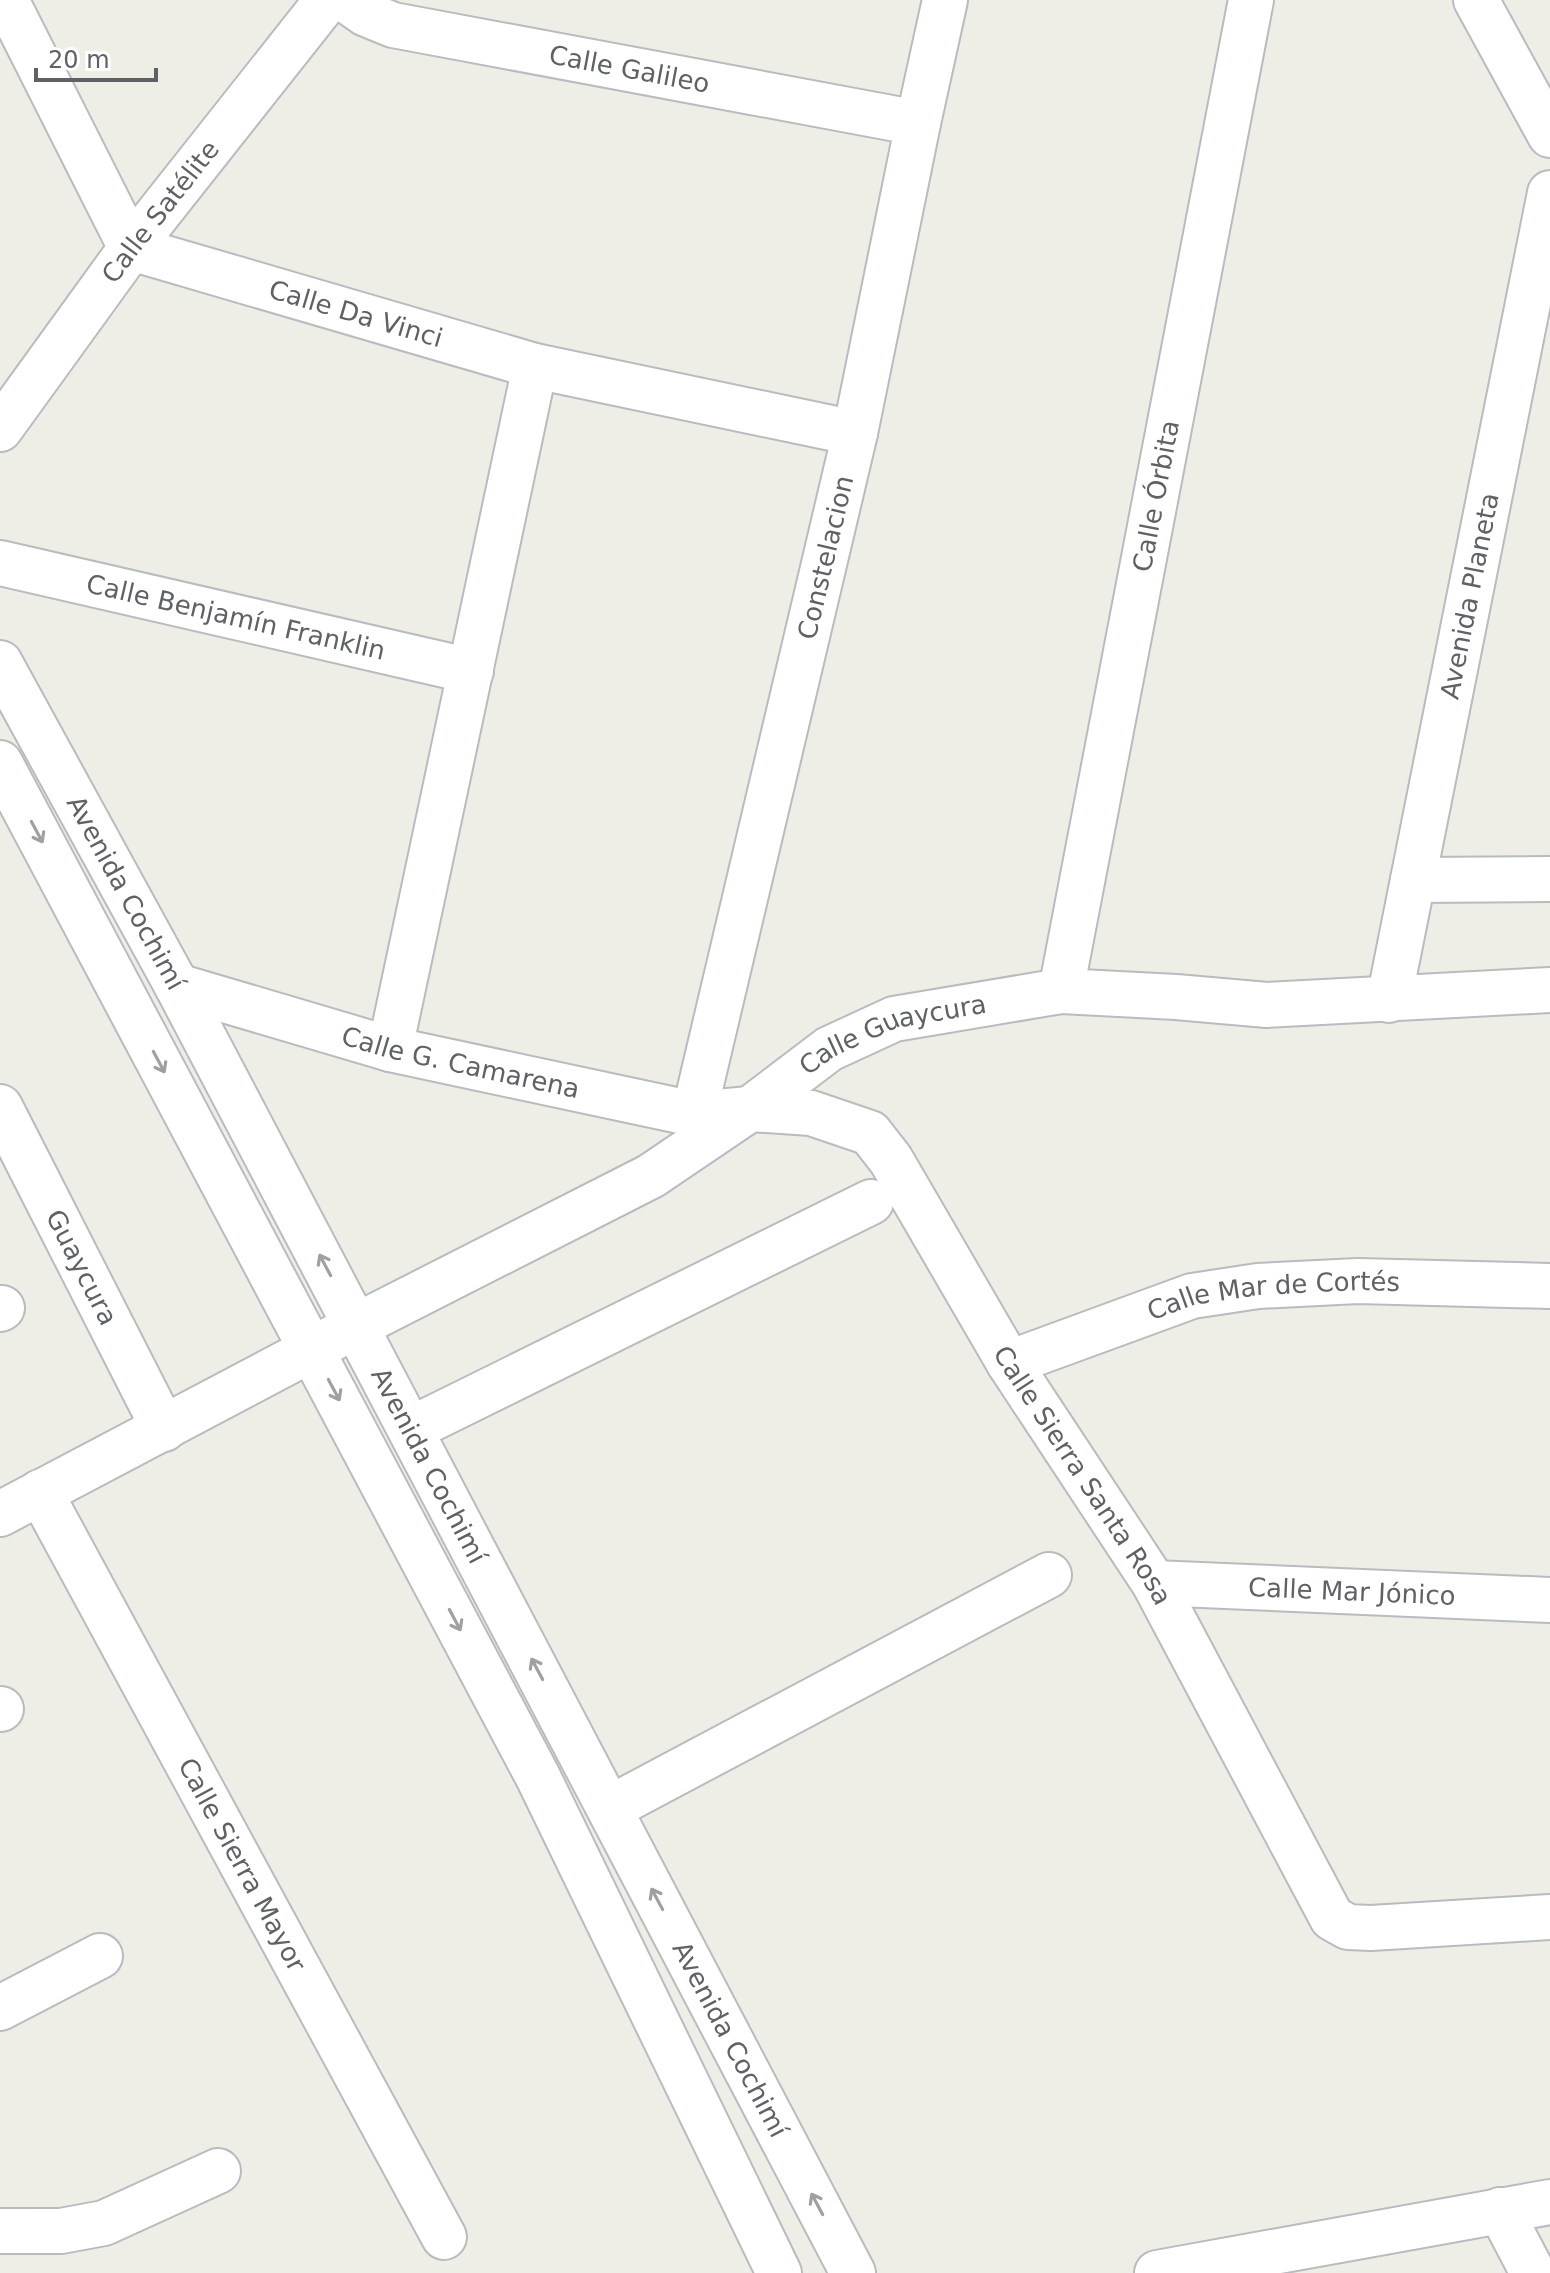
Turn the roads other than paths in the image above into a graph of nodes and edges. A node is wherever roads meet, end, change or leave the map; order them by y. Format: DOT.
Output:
graph roads {
  1 [pos="6,0"];
  2 [pos="327,0"];
  3 [pos="346,0"];
  4 [pos="945,0"];
  5 [pos="1251,0"];
  6 [pos="1476,0"];
  7 [pos="918,123"];
  8 [pos="1550,135"];
  9 [pos="1550,193"];
  10 [pos="131,248"];
  11 [pos="535,366"];
  12 [pos="0,429"];
  13 [pos="855,433"];
  14 [pos="0,563"];
  15 [pos="0,663"];
  16 [pos="471,671"];
  17 [pos="0,763"];
  18 [pos="1550,879"];
  19 [pos="1413,880"];
  20 [pos="177,986"];
  21 [pos="1550,990"];
  22 [pos="1061,991"];
  23 [pos="1389,1000"];
  24 [pos="390,1049"];
  25 [pos="0,1107"];
  26 [pos="750,1109"];
  27 [pos="694,1114"];
  28 [pos="871,1202"];
  29 [pos="1550,1286"];
  30 [pos="356,1326"];
  31 [pos="312,1349"];
  32 [pos="1009,1363"];
  33 [pos="164,1429"];
  34 [pos="411,1429"];
  35 [pos="40,1492"];
  36 [pos="0,1514"];
  37 [pos="1049,1575"];
  38 [pos="1154,1583"];
  39 [pos="1550,1600"];
  40 [pos="610,1808"];
  41 [pos="1550,1917"];
  42 [pos="100,1956"];
  43 [pos="0,2008"];
  44 [pos="218,2171"];
  45 [pos="1550,2202"];
  46 [pos="1500,2210"];
  47 [pos="0,2231"];
  48 [pos="444,2237"];
  49 [pos="779,2273"];
  50 [pos="853,2273"];
  51 [pos="1157,2273"];
  52 [pos="1533,2273"];
  1 -- 10 [label="street"];
  2 -- 10 [label="street, Calle Satélite"];
  3 -- 7 [label="street, Calle Galileo"];
  4 -- 7 [label="street, Constelacion"];
  5 -- 22 [label="street, Calle Órbita"];
  6 -- 8 [label="street"];
  7 -- 13 [label="street, Constelacion"];
  9 -- 19 [label="street, Avenida Planeta"];
  10 -- 11 [label="street, Calle Da Vinci"];
  10 -- 12 [label="street, Calle Satélite"];
  11 -- 13 [label="street, Calle Da Vinci"];
  11 -- 16 [label="street"];
  13 -- 27 [label="street, Constelacion"];
  14 -- 16 [label="street, Calle Benjamín Franklin"];
  15 -- 20 [label="street, Avenida Cochimí"];
  16 -- 24 [label="street"];
  17 -- 31 [label="street, Avenida Cochimí, one-way"];
  18 -- 19 [label="street"];
  19 -- 23 [label="street, Avenida Planeta"];
  20 -- 24 [label="street, Calle G. Camarena"];
  30 -- 20 [label="street, Avenida Cochimí, one-way"];
  21 -- 23 [label="street, Calle Guaycura"];
  22 -- 23 [label="street, Calle Guaycura"];
  22 -- 26 [label="street, Calle Guaycura"];
  24 -- 27 [label="street, Calle G. Camarena"];
  25 -- 33 [label="street, Guaycura"];
  26 -- 27 [label="street, Calle G. Camarena"];
  26 -- 30 [label="street, Calle Guaycura"];
  26 -- 32 [label="street, Calle Sierra Santa Rosa"];
  28 -- 34 [label="street"];
  29 -- 32 [label="street, Calle Mar de Cortés"];
  30 -- 31 [label="street, Calle Guaycura"];
  30 -- 34 [label="street, Avenida Cochimí"];
  31 -- 33 [label="street, Calle Guaycura"];
  31 -- 49 [label="street, Avenida Cochimí, one-way"];
  32 -- 38 [label="street, Calle Sierra Santa Rosa"];
  33 -- 35 [label="street"];
  40 -- 34 [label="street, Avenida Cochimí, one-way"];
  35 -- 36 [label="street"];
  35 -- 48 [label="street, Calle Sierra Mayor"];
  37 -- 40 [label="street"];
  38 -- 39 [label="street, Calle Mar Jónico"];
  38 -- 41 [label="street, Calle Sierra Santa Rosa"];
  50 -- 40 [label="street, Avenida Cochimí, one-way"];
  42 -- 43 [label="street"];
  44 -- 47 [label="street"];
  45 -- 46 [label="street"];
  46 -- 51 [label="street"];
  46 -- 52 [label="street"];
}
